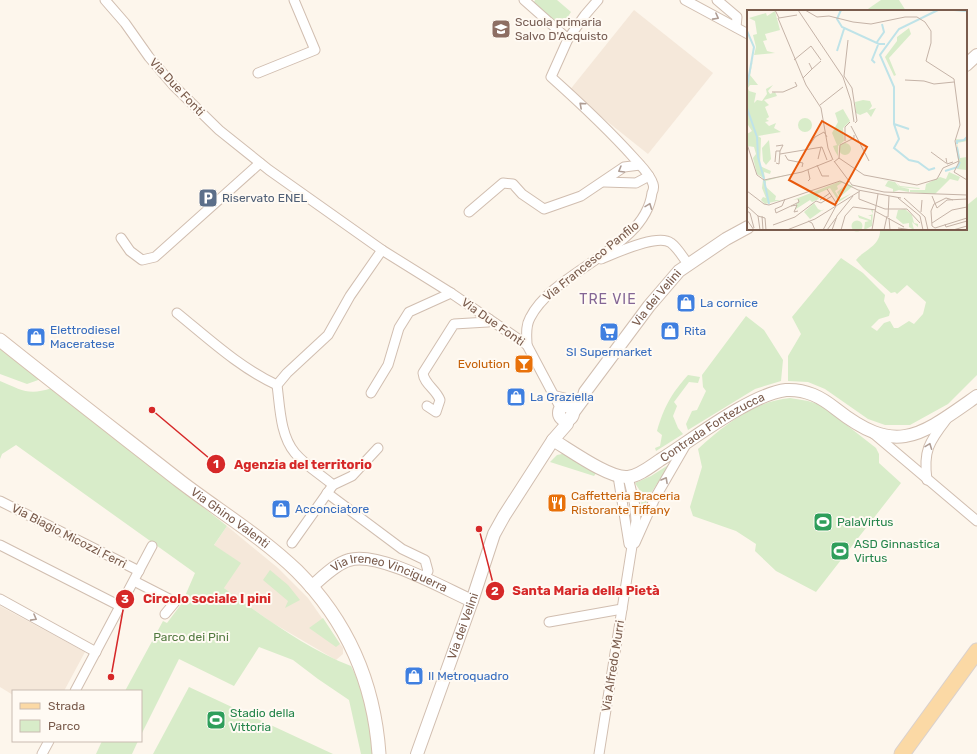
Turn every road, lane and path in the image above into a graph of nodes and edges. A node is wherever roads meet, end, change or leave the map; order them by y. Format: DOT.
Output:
graph roads {
  1 [pos="105,0"];
  2 [pos="294,0"];
  3 [pos="598,0"];
  4 [pos="684,0"];
  5 [pos="717,0"];
  6 [pos="526,1"];
  7 [pos="736,27"];
  8 [pos="747,33"];
  9 [pos="568,39"];
  10 [pos="977,56"];
  11 [pos="967,64"];
  12 [pos="258,73"];
  13 [pos="260,163"];
  14 [pos="640,165"];
  15 [pos="649,176"];
  16 [pos="604,182"];
  17 [pos="469,212"];
  18 [pos="747,227"];
  19 [pos="121,238"];
  20 [pos="382,250"];
  21 [pos="589,264"];
  22 [pos="689,265"];
  23 [pos="451,293"];
  24 [pos="177,313"];
  25 [pos="490,319"];
  26 [pos="0,340"];
  27 [pos="527,345"];
  28 [pos="277,385"];
  29 [pos="371,393"];
  30 [pos="556,396"];
  31 [pos="977,396"];
  32 [pos="427,406"];
  33 [pos="566,411"];
  34 [pos="948,416"];
  35 [pos="873,433"];
  36 [pos="553,440"];
  37 [pos="686,444"];
  38 [pos="378,448"];
  39 [pos="623,476"];
  40 [pos="928,480"];
  41 [pos="332,485"];
  42 [pos="327,493"];
  43 [pos="0,501"];
  44 [pos="977,521"];
  45 [pos="292,543"];
  46 [pos="0,545"];
  47 [pos="152,546"];
  48 [pos="630,553"];
  49 [pos="139,571"];
  50 [pos="423,579"];
  51 [pos="134,581"];
  52 [pos="311,587"];
  53 [pos="0,599"];
  54 [pos="472,601"];
  55 [pos="120,606"];
  56 [pos="622,609"];
  57 [pos="165,614"];
  58 [pos="549,622"];
  59 [pos="977,651"];
  60 [pos="96,652"];
  61 [pos="76,690"];
  62 [pos="48,742"];
  63 [pos="42,754"];
  64 [pos="379,754"];
  65 [pos="417,754"];
  66 [pos="599,754"];
  67 [pos="902,754"];
  1 -- 13 [label="street, Via Due Fonti"];
  2 -- 12 [label="street"];
  3 -- 9 [label="street"];
  4 -- 7 [label="street, one-way"];
  5 -- 7 [label="street"];
  6 -- 9 [label="street"];
  7 -- 8 [label="street"];
  14 -- 9 [label="street, Via Francesco Panfilo, one-way"];
  10 -- 11 [label="street"];
  13 -- 19 [label="street"];
  13 -- 20 [label="street, Via Due Fonti"];
  14 -- 15 [label="street, Via Francesco Panfilo"];
  14 -- 16 [label="street, one-way"];
  15 -- 16 [label="street"];
  21 -- 15 [label="street, Via Francesco Panfilo, one-way"];
  16 -- 17 [label="street"];
  18 -- 22 [label="street, Via dei Velini"];
  20 -- 23 [label="street, Via Due Fonti"];
  20 -- 28 [label="street"];
  21 -- 22 [label="street"];
  21 -- 27 [label="street, Via Francesco Panfilo"];
  22 -- 33 [label="street, Via dei Velini"];
  23 -- 25 [label="street, Via Due Fonti"];
  23 -- 29 [label="street, Via Due Fonti"];
  24 -- 28 [label="street"];
  25 -- 27 [label="street, Via Due Fonti"];
  25 -- 32 [label="street, Via Due Fonti"];
  26 -- 52 [label="main road, Via Ghino Valenti"];
  27 -- 30 [label="street, Via Due Fonti"];
  28 -- 41 [label="street"];
  30 -- 33 [label="street, Via Due Fonti"];
  30 -- 33 [label="street"];
  31 -- 34 [label="street, Contrada Fontezucca"];
  33 -- 36 [label="street, Via dei Velini"];
  34 -- 35 [label="street, Contrada Fontezucca"];
  40 -- 34 [label="street, Contrada Fontezucca, one-way"];
  35 -- 37 [label="street, Contrada Fontezucca"];
  35 -- 40 [label="street, Contrada Fontezucca"];
  36 -- 39 [label="street"];
  36 -- 54 [label="street, Via dei Velini"];
  37 -- 39 [label="street, Contrada Fontezucca"];
  48 -- 37 [label="street, one-way"];
  38 -- 41 [label="street"];
  39 -- 48 [label="street"];
  40 -- 44 [label="street, Contrada Fontezucca"];
  41 -- 42 [label="street"];
  42 -- 45 [label="street"];
  42 -- 50 [label="street"];
  43 -- 49 [label="street, Via Biagio Micozzi Ferri"];
  46 -- 55 [label="street"];
  47 -- 49 [label="street"];
  48 -- 56 [label="street, Via Alfredo Murri"];
  49 -- 51 [label="street"];
  50 -- 52 [label="street, Via Ireneo Vinciguerra"];
  50 -- 54 [label="street, Via Ireneo Vinciguerra"];
  51 -- 55 [label="street"];
  51 -- 57 [label="street"];
  52 -- 64 [label="main road, Via Ghino Valenti"];
  53 -- 60 [label="street, one-way"];
  54 -- 65 [label="street, Via dei Velini"];
  55 -- 60 [label="street"];
  56 -- 58 [label="street"];
  56 -- 66 [label="street, Via Alfredo Murri"];
  59 -- 67 [label="main road"];
  60 -- 61 [label="street"];
  62 -- 63 [label="street"];
}
